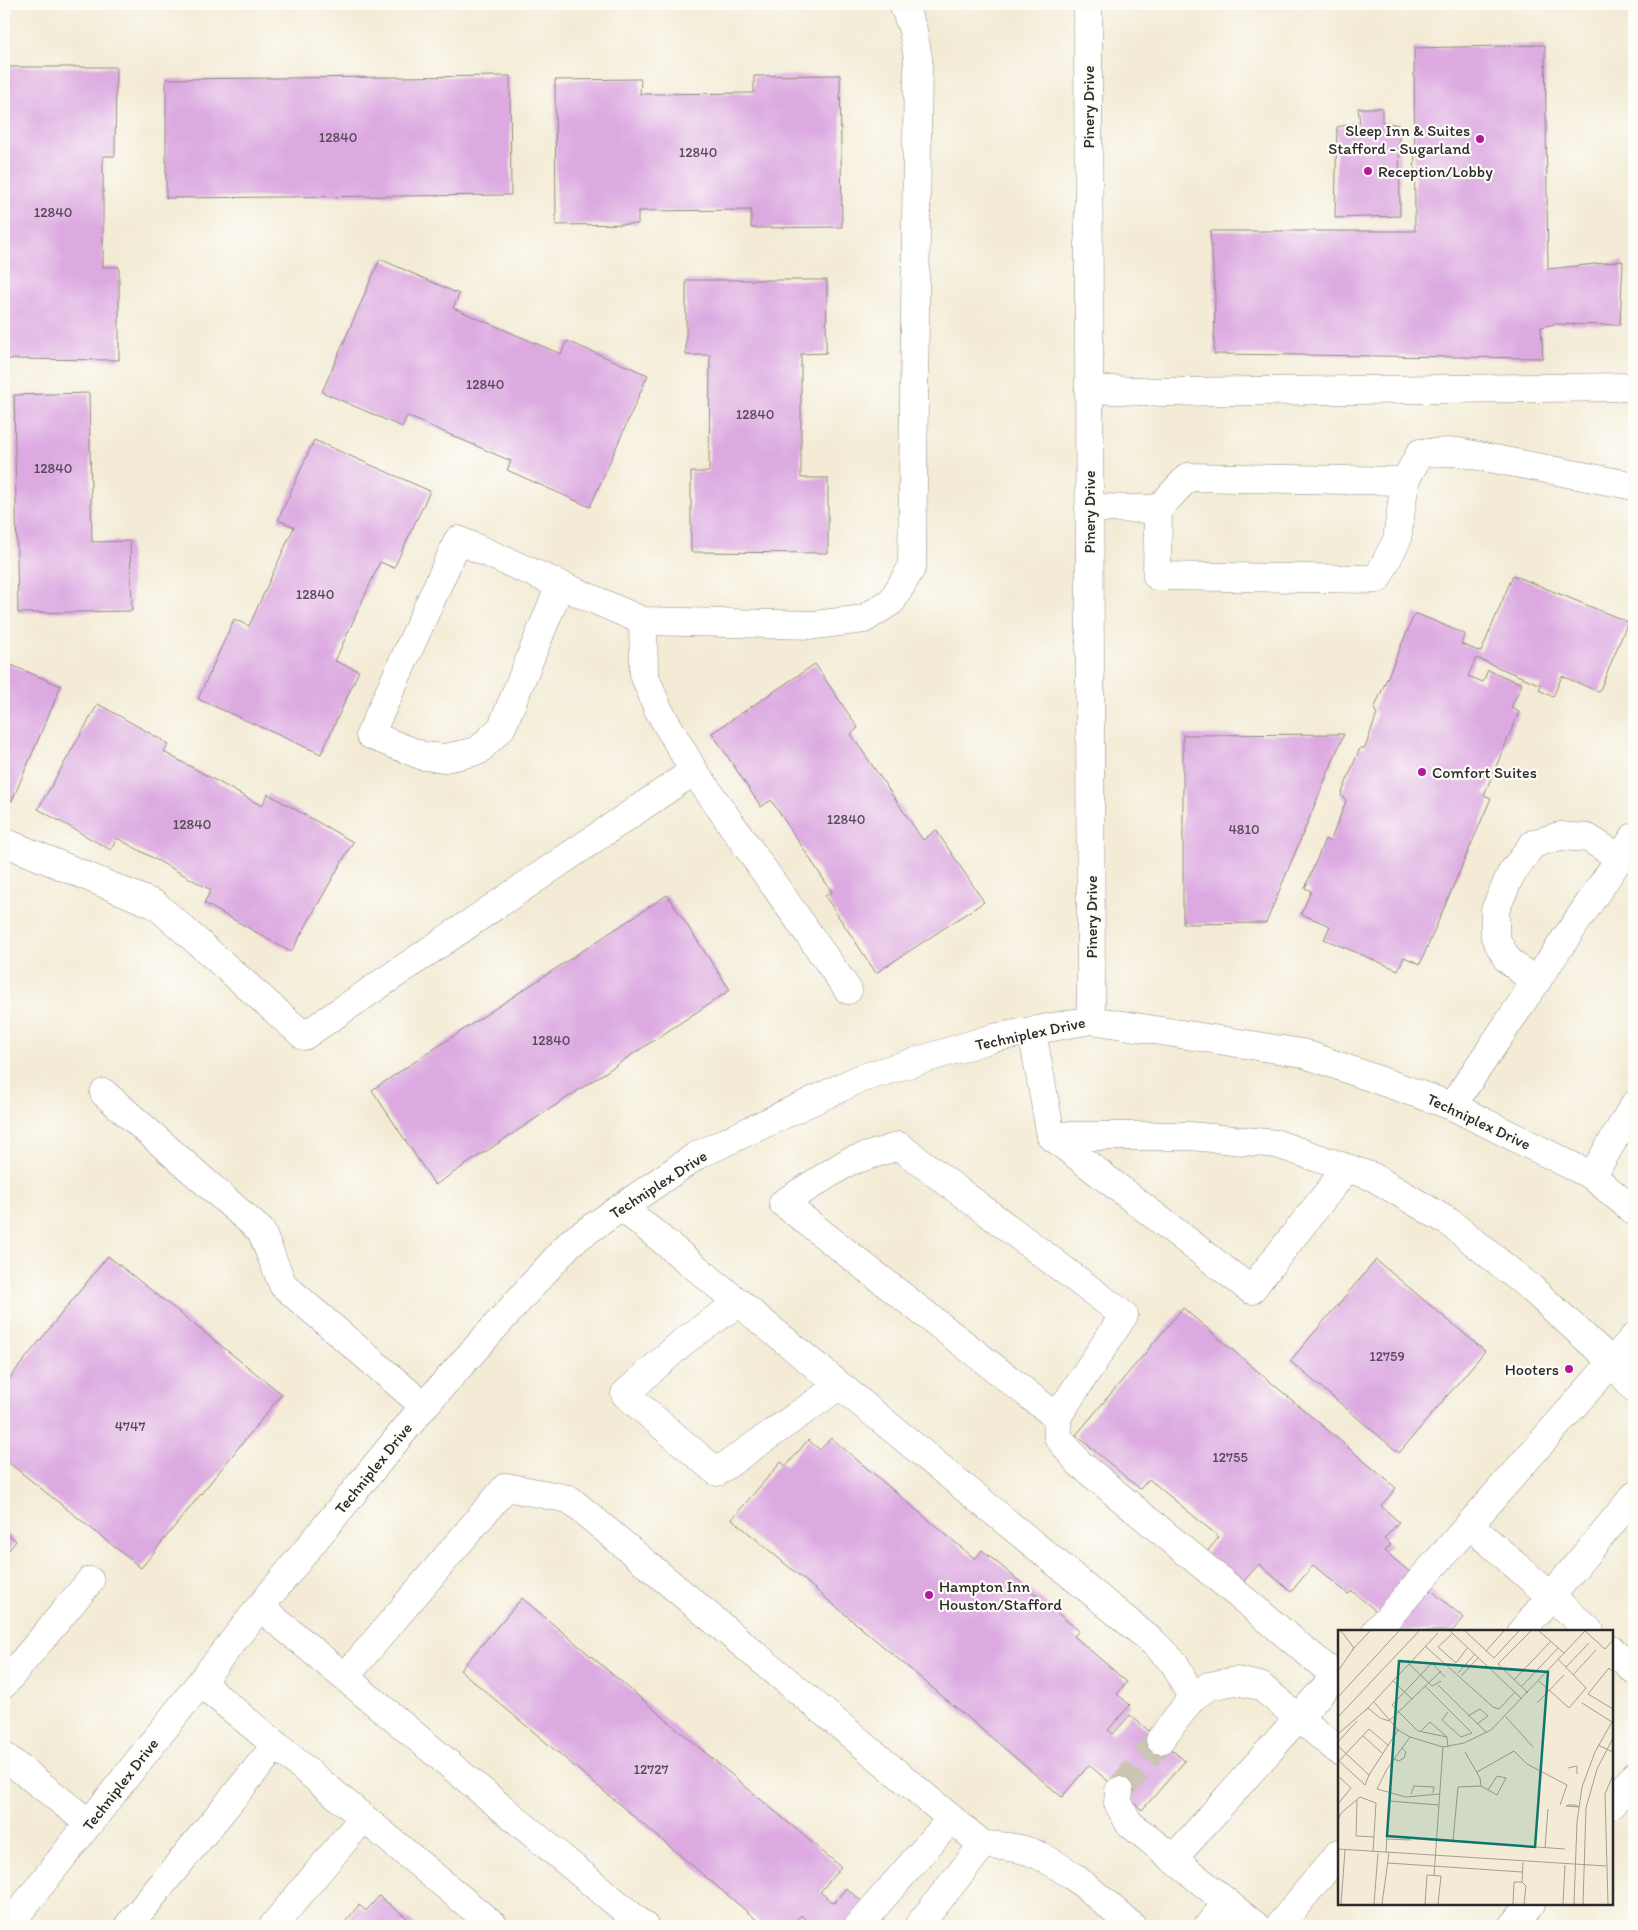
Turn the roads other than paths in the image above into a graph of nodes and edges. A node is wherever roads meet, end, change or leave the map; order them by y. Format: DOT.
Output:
graph roads {
  1 [pos="903,4"];
  2 [pos="1088,4"];
  3 [pos="1634,387"];
  4 [pos="1089,389"];
  5 [pos="1405,481"];
  6 [pos="1634,486"];
  7 [pos="1089,508"];
  8 [pos="1158,509"];
  9 [pos="560,585"];
  10 [pos="643,621"];
  11 [pos="694,771"];
  12 [pos="4,842"];
  13 [pos="1627,848"];
  14 [pos="1536,983"];
  15 [pos="848,990"];
  16 [pos="1091,1020"];
  17 [pos="1032,1031"];
  18 [pos="104,1093"];
  19 [pos="1634,1105"];
  20 [pos="1452,1106"];
  21 [pos="1051,1136"];
  22 [pos="1347,1168"];
  23 [pos="1592,1176"];
  24 [pos="622,1207"];
  25 [pos="1634,1211"];
  26 [pos="738,1303"];
  27 [pos="1634,1337"];
  28 [pos="1612,1362"];
  29 [pos="839,1386"];
  30 [pos="1634,1388"];
  31 [pos="424,1406"];
  32 [pos="1057,1417"];
  33 [pos="1634,1496"];
  34 [pos="1471,1526"];
  35 [pos="90,1581"];
  36 [pos="1551,1597"];
  37 [pos="260,1607"];
  38 [pos="1377,1630"];
  39 [pos="1523,1630"];
  40 [pos="1589,1630"];
  41 [pos="1613,1651"];
  42 [pos="1634,1670"];
  43 [pos="1338,1674"];
  44 [pos="345,1677"];
  45 [pos="201,1682"];
  46 [pos="4,1684"];
  47 [pos="1192,1698"];
  48 [pos="1298,1718"];
  49 [pos="1160,1740"];
  50 [pos="276,1745"];
  51 [pos="1338,1750"];
  52 [pos="4,1756"];
  53 [pos="1634,1776"];
  54 [pos="1119,1791"];
  55 [pos="1613,1803"];
  56 [pos="363,1818"];
  57 [pos="950,1819"];
  58 [pos="89,1823"];
  59 [pos="983,1845"];
  60 [pos="1338,1854"];
  61 [pos="1173,1859"];
  62 [pos="1227,1903"];
  63 [pos="8,1926"];
  64 [pos="128,1926"];
  65 [pos="274,1926"];
  66 [pos="494,1926"];
  67 [pos="644,1926"];
  68 [pos="858,1926"];
  69 [pos="918,1926"];
  70 [pos="1132,1926"];
  71 [pos="1208,1926"];
  72 [pos="1256,1926"];
  73 [pos="1279,1926"];
  1 -- 10 [label="street"];
  2 -- 4 [label="street, Pinery Drive"];
  3 -- 4 [label="street"];
  4 -- 7 [label="street, Pinery Drive"];
  5 -- 6 [label="street"];
  5 -- 8 [label="street"];
  5 -- 8 [label="street"];
  7 -- 8 [label="street"];
  7 -- 16 [label="street, Pinery Drive"];
  9 -- 9 [label="street"];
  9 -- 10 [label="street"];
  10 -- 11 [label="street"];
  11 -- 12 [label="street"];
  11 -- 15 [label="street"];
  13 -- 14 [label="street"];
  13 -- 14 [label="street"];
  14 -- 20 [label="street"];
  16 -- 17 [label="street, Techniplex Drive"];
  16 -- 20 [label="street, Techniplex Drive"];
  17 -- 21 [label="street"];
  17 -- 24 [label="street, Techniplex Drive"];
  18 -- 31 [label="street"];
  19 -- 23 [label="street"];
  20 -- 23 [label="street, Techniplex Drive"];
  21 -- 22 [label="street"];
  21 -- 22 [label="street"];
  22 -- 28 [label="street"];
  23 -- 25 [label="street, Techniplex Drive"];
  24 -- 26 [label="street"];
  24 -- 31 [label="street, Techniplex Drive"];
  26 -- 29 [label="street"];
  26 -- 29 [label="street"];
  27 -- 28 [label="street"];
  28 -- 30 [label="street"];
  28 -- 34 [label="street"];
  29 -- 47 [label="street"];
  31 -- 37 [label="street, Techniplex Drive"];
  32 -- 32 [label="street"];
  32 -- 43 [label="street"];
  33 -- 36 [label="street"];
  34 -- 36 [label="street"];
  34 -- 38 [label="street"];
  35 -- 46 [label="street"];
  36 -- 39 [label="street"];
  36 -- 40 [label="street"];
  37 -- 44 [label="street"];
  37 -- 45 [label="street, Techniplex Drive"];
  41 -- 42 [label="street"];
  43 -- 48 [label="street"];
  44 -- 57 [label="street"];
  44 -- 67 [label="street"];
  45 -- 50 [label="street"];
  45 -- 58 [label="street, Techniplex Drive"];
  47 -- 48 [label="street"];
  47 -- 49 [label="street"];
  48 -- 51 [label="street"];
  48 -- 61 [label="street"];
  50 -- 56 [label="street"];
  50 -- 64 [label="street"];
  52 -- 58 [label="street"];
  53 -- 55 [label="street"];
  54 -- 61 [label="street"];
  56 -- 65 [label="street"];
  56 -- 66 [label="street"];
  57 -- 59 [label="street"];
  57 -- 68 [label="street"];
  58 -- 63 [label="street, Techniplex Drive"];
  59 -- 69 [label="street"];
  59 -- 70 [label="street"];
  60 -- 73 [label="street"];
  61 -- 62 [label="street"];
  62 -- 71 [label="street"];
  62 -- 72 [label="street"];
}
